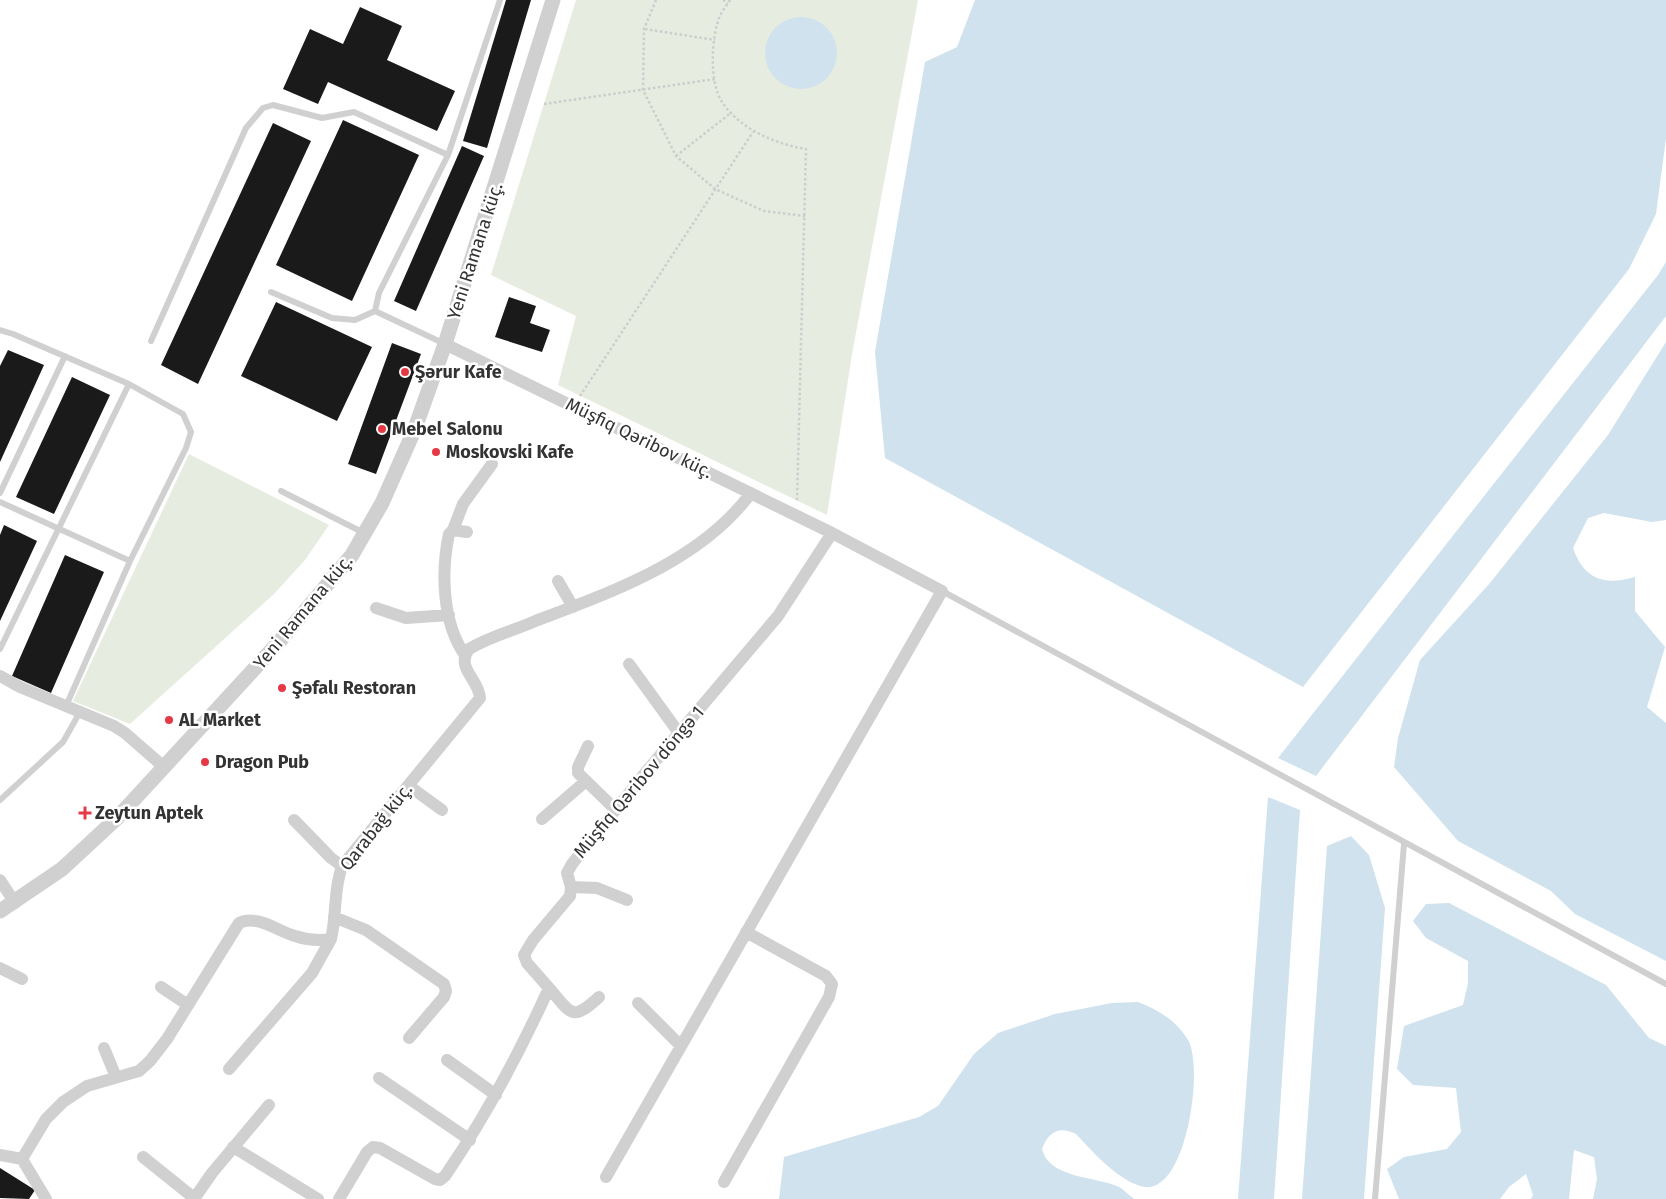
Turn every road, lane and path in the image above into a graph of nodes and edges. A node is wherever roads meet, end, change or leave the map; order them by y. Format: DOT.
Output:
graph roads {
  1 [pos="500,0"];
  2 [pos="553,0"];
  3 [pos="656,0"];
  4 [pos="724,0"];
  5 [pos="729,2"];
  6 [pos="644,29"];
  7 [pos="715,40"];
  8 [pos="715,79"];
  9 [pos="643,90"];
  10 [pos="544,104"];
  11 [pos="732,112"];
  12 [pos="753,132"];
  13 [pos="448,155"];
  14 [pos="676,156"];
  15 [pos="715,189"];
  16 [pos="805,216"];
  17 [pos="271,292"];
  18 [pos="375,311"];
  19 [pos="0,330"];
  20 [pos="151,341"];
  21 [pos="445,344"];
  22 [pos="65,356"];
  23 [pos="129,384"];
  24 [pos="580,396"];
  25 [pos="492,464"];
  26 [pos="282,491"];
  27 [pos="0,493"];
  28 [pos="751,493"];
  29 [pos="797,501"];
  30 [pos="0,502"];
  31 [pos="58,528"];
  32 [pos="453,530"];
  33 [pos="467,532"];
  34 [pos="832,533"];
  35 [pos="365,534"];
  36 [pos="130,560"];
  37 [pos="558,581"];
  38 [pos="942,591"];
  39 [pos="573,607"];
  40 [pos="376,608"];
  41 [pos="449,616"];
  42 [pos="0,649"];
  43 [pos="465,655"];
  44 [pos="629,664"];
  45 [pos="0,676"];
  46 [pos="66,706"];
  47 [pos="80,712"];
  48 [pos="679,732"];
  49 [pos="588,746"];
  50 [pos="164,767"];
  51 [pos="586,780"];
  52 [pos="408,786"];
  53 [pos="0,800"];
  54 [pos="442,810"];
  55 [pos="616,810"];
  56 [pos="542,819"];
  57 [pos="294,820"];
  58 [pos="1404,844"];
  59 [pos="342,866"];
  60 [pos="0,880"];
  61 [pos="572,887"];
  62 [pos="627,900"];
  63 [pos="15,903"];
  64 [pos="0,911"];
  65 [pos="334,917"];
  66 [pos="746,932"];
  67 [pos="331,939"];
  68 [pos="0,968"];
  69 [pos="22,979"];
  70 [pos="1666,984"];
  71 [pos="161,988"];
  72 [pos="548,988"];
  73 [pos="599,997"];
  74 [pos="638,1003"];
  75 [pos="188,1005"];
  76 [pos="409,1038"];
  77 [pos="681,1046"];
  78 [pos="104,1048"];
  79 [pos="448,1060"];
  80 [pos="229,1069"];
  81 [pos="116,1077"];
  82 [pos="379,1078"];
  83 [pos="496,1095"];
  84 [pos="269,1104"];
  85 [pos="470,1140"];
  86 [pos="233,1147"];
  87 [pos="0,1154"];
  88 [pos="143,1157"];
  89 [pos="22,1159"];
  90 [pos="606,1177"];
  91 [pos="724,1182"];
  92 [pos="46,1199"];
  93 [pos="194,1199"];
  94 [pos="318,1199"];
  95 [pos="339,1199"];
  96 [pos="1376,1199"];
  1 -- 13 [label="lane"];
  2 -- 21 [label="street, Yeni Ramana küç."];
  3 -- 6 [label="path"];
  4 -- 5 [label="path"];
  5 -- 7 [label="path"];
  6 -- 7 [label="path"];
  6 -- 9 [label="path"];
  7 -- 8 [label="path"];
  8 -- 9 [label="path"];
  8 -- 11 [label="path"];
  9 -- 10 [label="path"];
  9 -- 14 [label="path"];
  11 -- 12 [label="path"];
  11 -- 14 [label="path"];
  12 -- 15 [label="path"];
  12 -- 16 [label="path"];
  13 -- 18 [label="lane"];
  13 -- 20 [label="lane"];
  14 -- 15 [label="path"];
  15 -- 16 [label="path"];
  15 -- 24 [label="path"];
  16 -- 29 [label="path"];
  17 -- 18 [label="lane"];
  18 -- 21 [label="lane"];
  19 -- 22 [label="lane"];
  21 -- 28 [label="street, Müşfiq Qəribov küç."];
  21 -- 35 [label="street, Yeni Ramana küç."];
  22 -- 23 [label="lane"];
  22 -- 27 [label="lane"];
  23 -- 31 [label="lane"];
  23 -- 36 [label="lane"];
  25 -- 32 [label="street, Qarabağ küç."];
  26 -- 35 [label="lane"];
  28 -- 34 [label="street, Müşfiq Qəribov küç."];
  28 -- 39 [label="street"];
  30 -- 31 [label="lane"];
  31 -- 36 [label="lane"];
  31 -- 42 [label="lane"];
  32 -- 33 [label="street"];
  32 -- 41 [label="street, Qarabağ küç."];
  34 -- 38 [label="street, Müşfiq Qəribov küç."];
  34 -- 48 [label="street, Müşfiq Qəribov döngə 1"];
  35 -- 50 [label="street, Yeni Ramana küç."];
  36 -- 46 [label="lane"];
  37 -- 39 [label="street"];
  38 -- 58 [label="lane"];
  38 -- 66 [label="street"];
  39 -- 43 [label="street"];
  40 -- 41 [label="street"];
  41 -- 43 [label="street, Qarabağ küç."];
  43 -- 52 [label="street, Qarabağ küç."];
  44 -- 48 [label="street"];
  45 -- 46 [label="street"];
  46 -- 47 [label="street"];
  47 -- 50 [label="street"];
  47 -- 53 [label="lane"];
  48 -- 55 [label="street, Müşfiq Qəribov döngə 1"];
  49 -- 51 [label="street"];
  50 -- 63 [label="street, Yeni Ramana küç."];
  51 -- 55 [label="street"];
  51 -- 56 [label="street"];
  52 -- 54 [label="street"];
  52 -- 59 [label="street, Qarabağ küç."];
  55 -- 61 [label="street, Müşfiq Qəribov döngə 1"];
  57 -- 59 [label="street"];
  58 -- 70 [label="lane"];
  58 -- 96 [label="lane"];
  59 -- 65 [label="street, Qarabağ küç."];
  60 -- 63 [label="street"];
  61 -- 62 [label="street"];
  61 -- 72 [label="street"];
  63 -- 64 [label="street, Yeni Ramana küç."];
  65 -- 67 [label="street, Qarabağ küç."];
  65 -- 76 [label="street"];
  66 -- 77 [label="street"];
  66 -- 91 [label="street"];
  67 -- 75 [label="street"];
  67 -- 80 [label="street"];
  68 -- 69 [label="street"];
  71 -- 75 [label="street"];
  72 -- 73 [label="street"];
  72 -- 83 [label="street"];
  74 -- 77 [label="street"];
  75 -- 81 [label="street"];
  77 -- 90 [label="street"];
  78 -- 81 [label="street"];
  79 -- 83 [label="street"];
  81 -- 89 [label="street"];
  82 -- 85 [label="street"];
  83 -- 85 [label="street"];
  84 -- 86 [label="street"];
  85 -- 95 [label="street"];
  86 -- 93 [label="street"];
  86 -- 94 [label="street"];
  87 -- 89 [label="street"];
  88 -- 93 [label="street"];
  89 -- 92 [label="street"];
}
